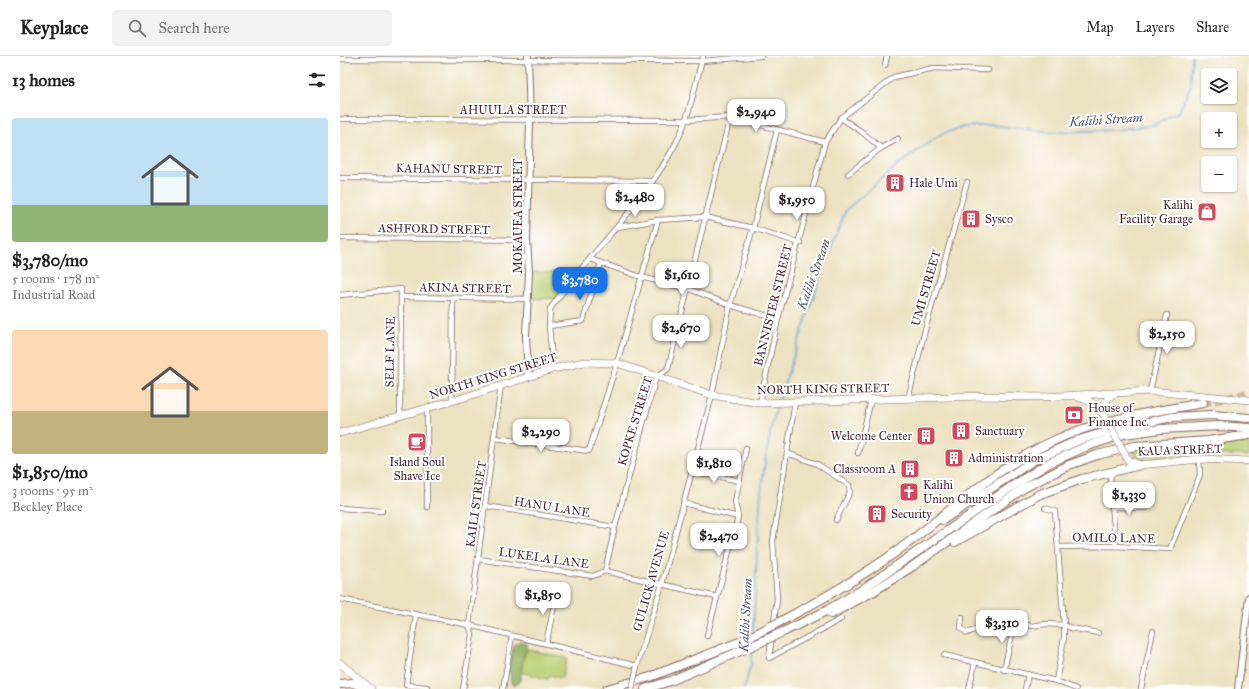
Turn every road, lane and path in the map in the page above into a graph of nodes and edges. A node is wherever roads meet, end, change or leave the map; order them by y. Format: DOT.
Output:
graph roads {
  1 [pos="761,56"];
  2 [pos="887,56"];
  3 [pos="528,57"];
  4 [pos="702,58"];
  5 [pos="340,59"];
  6 [pos="885,65"];
  7 [pos="988,70"];
  8 [pos="730,117"];
  9 [pos="841,118"];
  10 [pos="340,119"];
  11 [pos="530,120"];
  12 [pos="686,120"];
  13 [pos="777,130"];
  14 [pos="898,139"];
  15 [pos="826,142"];
  16 [pos="881,148"];
  17 [pos="848,174"];
  18 [pos="340,178"];
  19 [pos="528,180"];
  20 [pos="653,181"];
  21 [pos="967,182"];
  22 [pos="705,217"];
  23 [pos="658,220"];
  24 [pos="618,227"];
  25 [pos="753,228"];
  26 [pos="340,238"];
  27 [pos="527,240"];
  28 [pos="800,244"];
  29 [pos="590,259"];
  30 [pos="601,263"];
  31 [pos="641,276"];
  32 [pos="689,289"];
  33 [pos="340,295"];
  34 [pos="401,297"];
  35 [pos="453,297"];
  36 [pos="528,299"];
  37 [pos="730,305"];
  38 [pos="1167,315"];
  39 [pos="778,318"];
  40 [pos="549,326"];
  41 [pos="617,363"];
  42 [pos="553,369"];
  43 [pos="528,377"];
  44 [pos="656,377"];
  45 [pos="501,385"];
  46 [pos="1150,391"];
  47 [pos="1117,393"];
  48 [pos="712,395"];
  49 [pos="1074,395"];
  50 [pos="908,399"];
  51 [pos="452,400"];
  52 [pos="870,400"];
  53 [pos="1249,400"];
  54 [pos="792,402"];
  55 [pos="760,403"];
  56 [pos="1203,403"];
  57 [pos="427,408"];
  58 [pos="400,416"];
  59 [pos="1105,416"];
  60 [pos="1249,418"];
  61 [pos="1249,428"];
  62 [pos="340,433"];
  63 [pos="1249,435"];
  64 [pos="495,438"];
  65 [pos="746,448"];
  66 [pos="787,453"];
  67 [pos="858,453"];
  68 [pos="1199,459"];
  69 [pos="1249,461"];
  70 [pos="1140,465"];
  71 [pos="692,471"];
  72 [pos="1111,472"];
  73 [pos="740,481"];
  74 [pos="683,503"];
  75 [pos="486,506"];
  76 [pos="427,507"];
  77 [pos="1112,507"];
  78 [pos="340,508"];
  79 [pos="1045,508"];
  80 [pos="1146,508"];
  81 [pos="382,511"];
  82 [pos="738,518"];
  83 [pos="836,520"];
  84 [pos="615,527"];
  85 [pos="907,544"];
  86 [pos="1116,546"];
  87 [pos="1058,547"];
  88 [pos="478,558"];
  89 [pos="913,566"];
  90 [pos="605,571"];
  91 [pos="662,584"];
  92 [pos="557,591"];
  93 [pos="718,597"];
  94 [pos="1249,597"];
  95 [pos="340,599"];
  96 [pos="416,615"];
  97 [pos="962,617"];
  98 [pos="841,619"];
  99 [pos="1015,621"];
  100 [pos="469,625"];
  101 [pos="1064,625"];
  102 [pos="1153,631"];
  103 [pos="783,632"];
  104 [pos="1098,633"];
  105 [pos="512,636"];
  106 [pos="707,636"];
  107 [pos="546,644"];
  108 [pos="944,655"];
  109 [pos="340,663"];
  110 [pos="974,663"];
  111 [pos="637,666"];
  112 [pos="1004,670"];
  113 [pos="1028,674"];
  114 [pos="1056,681"];
  115 [pos="340,684"];
  116 [pos="427,687"];
  117 [pos="370,689"];
  118 [pos="463,689"];
  119 [pos="503,689"];
  120 [pos="607,689"];
  121 [pos="632,689"];
  122 [pos="646,689"];
  123 [pos="969,689"];
  124 [pos="1025,689"];
  125 [pos="1076,689"];
  126 [pos="1141,689"];
  127 [pos="1238,689"];
  1 -- 4 [label="street"];
  2 -- 6 [label="street"];
  3 -- 4 [label="street"];
  3 -- 5 [label="street"];
  3 -- 11 [label="street, MOKAUEA STREET"];
  4 -- 12 [label="street"];
  7 -- 9 [label="street, BANNISTER STREET"];
  8 -- 12 [label="street, AHUULA STREET"];
  8 -- 13 [label="street, AHUULA STREET"];
  8 -- 22 [label="street, KOPKE STREET"];
  9 -- 15 [label="street, BANNISTER STREET"];
  9 -- 16 [label="street"];
  10 -- 11 [label="street, AHUULA STREET"];
  11 -- 12 [label="street, AHUULA STREET"];
  11 -- 19 [label="street, MOKAUEA STREET"];
  12 -- 20 [label="street"];
  13 -- 15 [label="street, AHUULA STREET"];
  13 -- 25 [label="street, GULICK AVENUE"];
  14 -- 16 [label="street"];
  15 -- 28 [label="street, BANNISTER STREET"];
  16 -- 17 [label="street"];
  18 -- 19 [label="street, KAHANU STREET"];
  19 -- 20 [label="street, KAHANU STREET"];
  19 -- 27 [label="street, MOKAUEA STREET"];
  20 -- 24 [label="street"];
  21 -- 50 [label="street, UMI STREET"];
  22 -- 23 [label="street"];
  22 -- 25 [label="street"];
  22 -- 32 [label="street, KOPKE STREET"];
  23 -- 24 [label="street"];
  23 -- 31 [label="street"];
  24 -- 29 [label="street"];
  25 -- 28 [label="street"];
  25 -- 37 [label="street, GULICK AVENUE"];
  26 -- 27 [label="street, ASHFORD STREET"];
  27 -- 36 [label="street, MOKAUEA STREET"];
  28 -- 39 [label="street, BANNISTER STREET"];
  29 -- 30 [label="street"];
  29 -- 40 [label="street"];
  30 -- 31 [label="street"];
  30 -- 40 [label="street"];
  31 -- 32 [label="street"];
  31 -- 41 [label="street"];
  32 -- 37 [label="street"];
  32 -- 44 [label="street, KOPKE STREET"];
  33 -- 34 [label="street, SELF LANE"];
  34 -- 35 [label="street, AKINA STREET"];
  34 -- 58 [label="street, SELF LANE"];
  35 -- 36 [label="street, AKINA STREET"];
  35 -- 51 [label="street"];
  36 -- 43 [label="street, MOKAUEA STREET"];
  37 -- 39 [label="street"];
  37 -- 48 [label="street, GULICK AVENUE"];
  38 -- 46 [label="street"];
  39 -- 55 [label="street, BANNISTER STREET"];
  40 -- 42 [label="street"];
  41 -- 42 [label="main road, NORTH KING STREET"];
  41 -- 44 [label="main road, NORTH KING STREET"];
  41 -- 64 [label="street"];
  42 -- 43 [label="main road, NORTH KING STREET"];
  43 -- 45 [label="main road, NORTH KING STREET"];
  44 -- 48 [label="main road, NORTH KING STREET"];
  44 -- 84 [label="street, KOPKE STREET"];
  45 -- 51 [label="main road, NORTH KING STREET"];
  45 -- 64 [label="street, KAILI STREET"];
  46 -- 47 [label="main road, NORTH KING STREET"];
  46 -- 53 [label="main road, NORTH KING STREET"];
  47 -- 49 [label="main road, NORTH KING STREET"];
  47 -- 59 [label="main road"];
  48 -- 55 [label="main road, NORTH KING STREET"];
  48 -- 71 [label="street, GULICK AVENUE"];
  49 -- 50 [label="main road, NORTH KING STREET"];
  49 -- 59 [label="main road, KAUA STREET"];
  50 -- 52 [label="main road, NORTH KING STREET"];
  51 -- 57 [label="main road, NORTH KING STREET"];
  52 -- 54 [label="main road, NORTH KING STREET"];
  52 -- 67 [label="street"];
  54 -- 55 [label="main road, NORTH KING STREET"];
  54 -- 66 [label="street"];
  56 -- 85 [label="highway"];
  57 -- 58 [label="main road, NORTH KING STREET"];
  57 -- 76 [label="street"];
  58 -- 62 [label="main road, NORTH KING STREET"];
  59 -- 70 [label="main road, KAUA STREET, bridge"];
  60 -- 85 [label="highway"];
  61 -- 103 [label="highway"];
  63 -- 89 [label="highway"];
  64 -- 75 [label="street, KAILI STREET"];
  65 -- 73 [label="street"];
  66 -- 83 [label="street"];
  66 -- 98 [label="street"];
  68 -- 69 [label="main road, KAUA STREET"];
  68 -- 70 [label="main road, KAUA STREET"];
  68 -- 86 [label="street, OMILO LANE"];
  70 -- 72 [label="highway"];
  71 -- 73 [label="street"];
  71 -- 74 [label="street, GULICK AVENUE"];
  72 -- 77 [label="street"];
  72 -- 89 [label="highway"];
  73 -- 82 [label="street"];
  74 -- 82 [label="street"];
  74 -- 91 [label="street, GULICK AVENUE"];
  75 -- 84 [label="street, HANU LANE"];
  75 -- 88 [label="street, KAILI STREET"];
  77 -- 80 [label="street"];
  77 -- 86 [label="street"];
  78 -- 81 [label="street"];
  79 -- 87 [label="street"];
  82 -- 93 [label="street"];
  84 -- 90 [label="street, KOPKE STREET"];
  85 -- 120 [label="highway, bridge"];
  86 -- 87 [label="street, OMILO LANE"];
  87 -- 101 [label="street"];
  88 -- 90 [label="street, LUKELA LANE"];
  88 -- 100 [label="street, KAILI STREET"];
  89 -- 103 [label="highway"];
  90 -- 91 [label="street"];
  91 -- 93 [label="street"];
  91 -- 111 [label="street, GULICK AVENUE"];
  92 -- 107 [label="street"];
  93 -- 106 [label="street"];
  94 -- 127 [label="street"];
  95 -- 96 [label="street"];
  96 -- 100 [label="street"];
  96 -- 116 [label="street"];
  97 -- 99 [label="street"];
  99 -- 101 [label="street"];
  99 -- 112 [label="street"];
  100 -- 105 [label="street"];
  100 -- 118 [label="street, KAILI STREET"];
  101 -- 104 [label="street"];
  101 -- 114 [label="street"];
  102 -- 126 [label="street"];
  103 -- 122 [label="highway, bridge"];
  105 -- 107 [label="street"];
  105 -- 119 [label="street"];
  107 -- 111 [label="street"];
  108 -- 110 [label="street"];
  109 -- 117 [label="main road"];
  110 -- 112 [label="street"];
  110 -- 123 [label="street"];
  111 -- 121 [label="street, GULICK AVENUE, bridge"];
  112 -- 113 [label="street"];
  113 -- 114 [label="street"];
  113 -- 124 [label="street"];
  114 -- 125 [label="street"];
  115 -- 117 [label="highway"];
}
